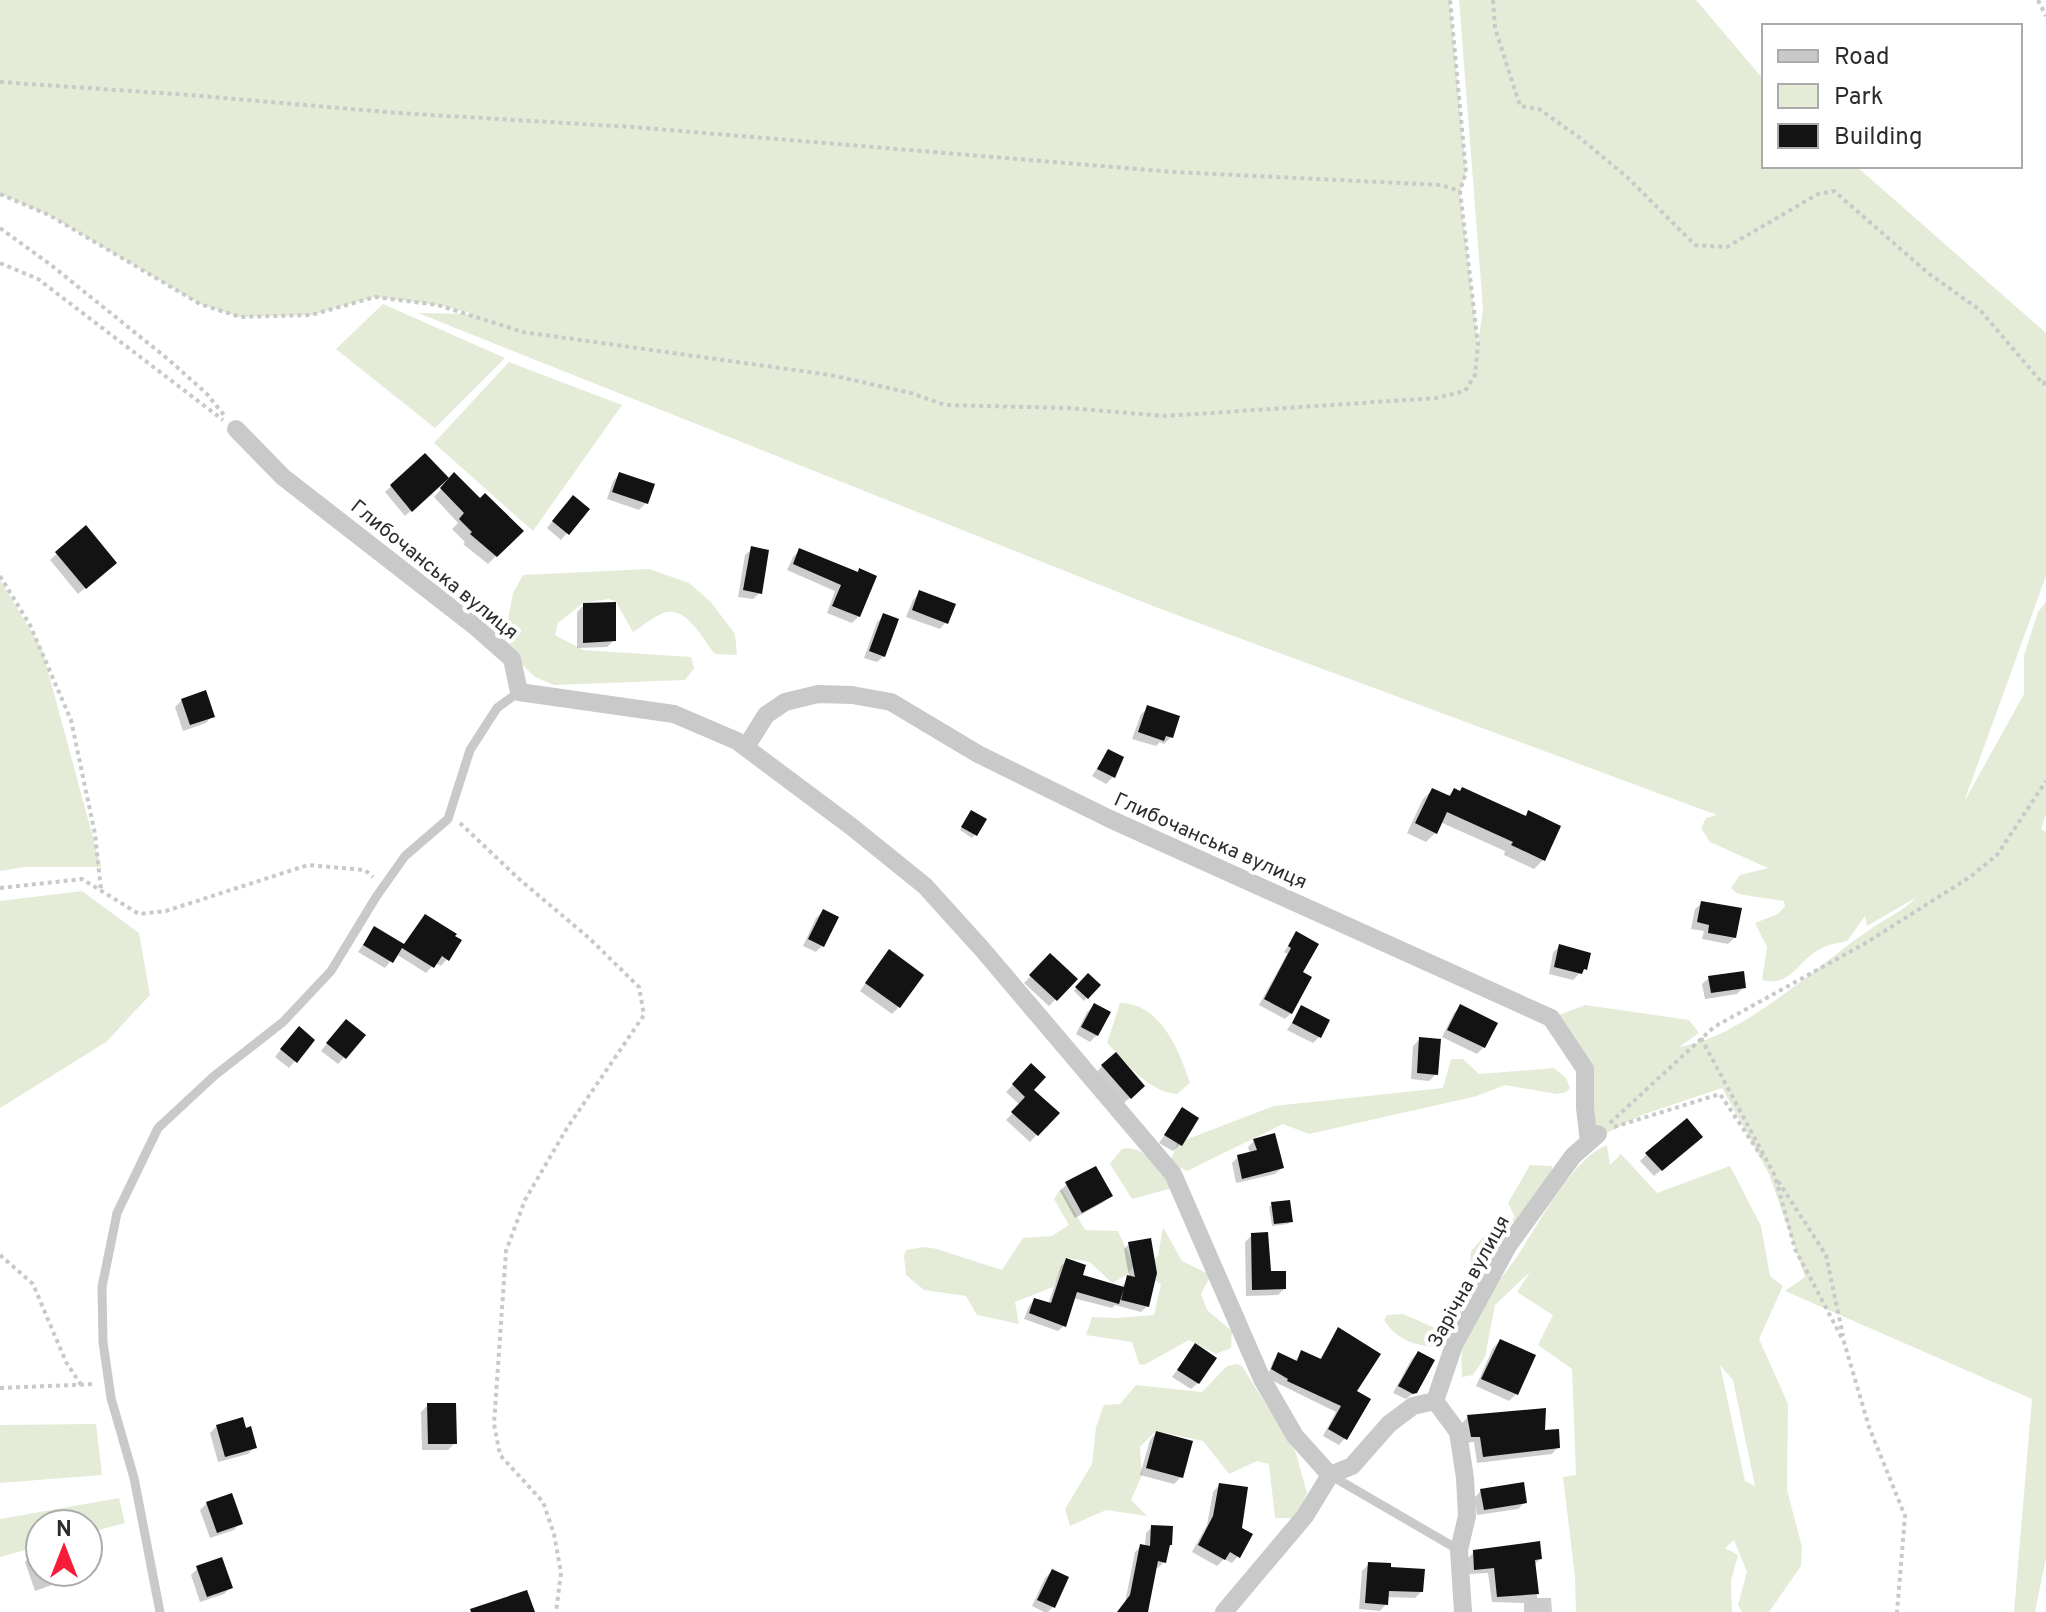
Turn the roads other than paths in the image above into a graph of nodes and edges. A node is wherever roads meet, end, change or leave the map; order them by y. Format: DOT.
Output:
graph roads {
  1 [pos="236,429"];
  2 [pos="519,692"];
  3 [pos="746,747"];
  4 [pos="1595,1137"];
  5 [pos="1435,1401"];
  6 [pos="1330,1475"];
  7 [pos="1459,1550"];
  8 [pos="160,1612"];
  9 [pos="1224,1612"];
  10 [pos="1463,1612"];
  1 -- 2 [label="street, Глибочанська вулиця"];
  2 -- 3 [label="street"];
  2 -- 8 [label="lane"];
  3 -- 4 [label="street, Глибочанська вулиця"];
  3 -- 6 [label="street"];
  4 -- 5 [label="street, Зарічна вулиця"];
  5 -- 6 [label="street"];
  5 -- 7 [label="street"];
  6 -- 7 [label="lane"];
  6 -- 9 [label="street"];
  7 -- 10 [label="street"];
}
